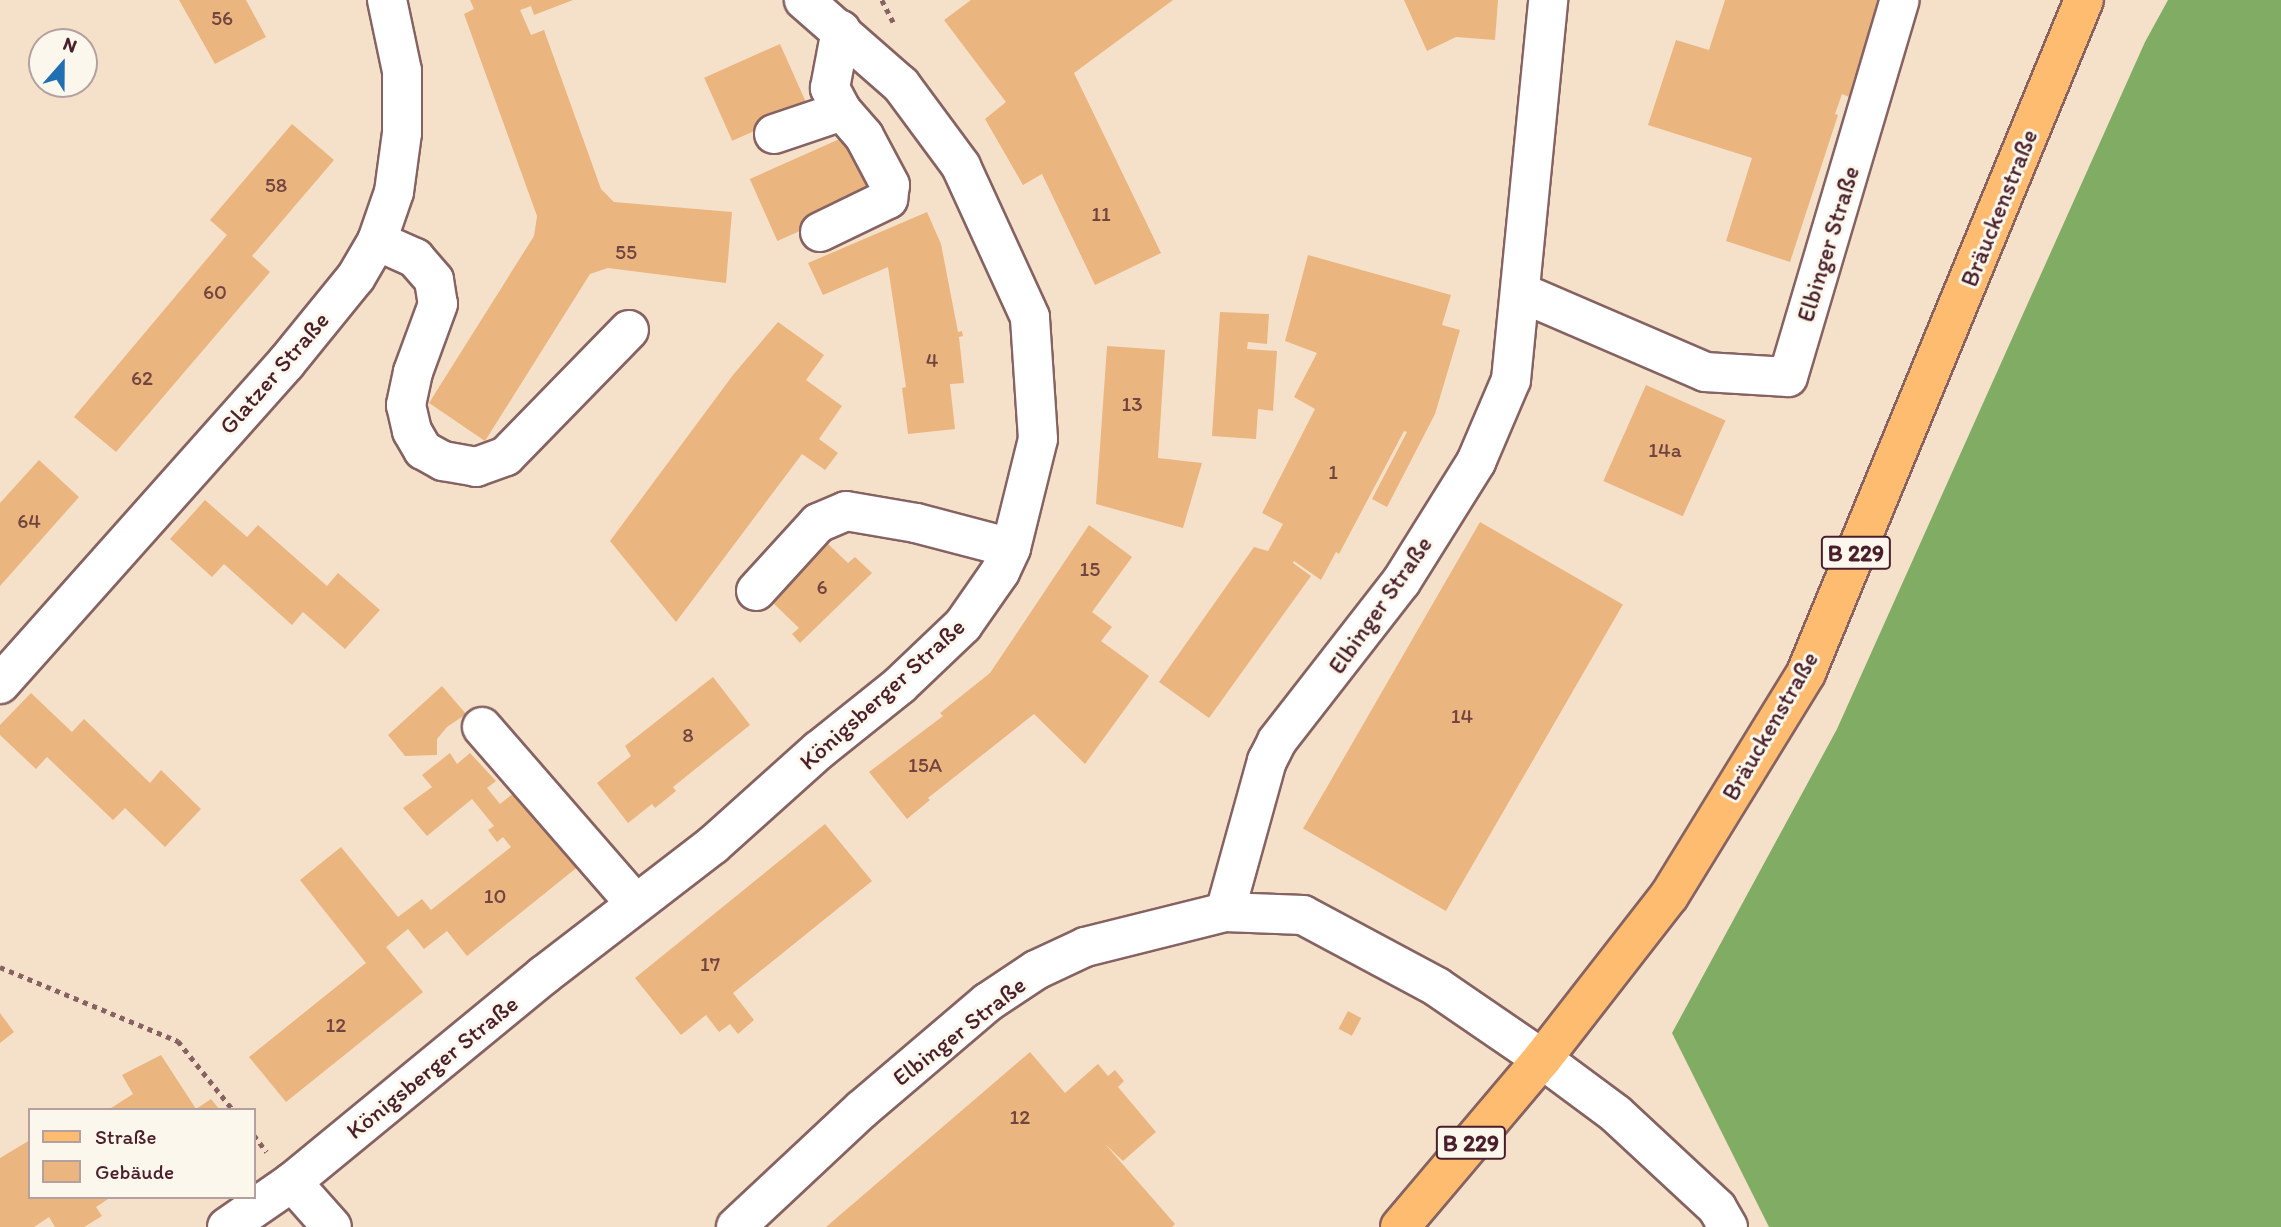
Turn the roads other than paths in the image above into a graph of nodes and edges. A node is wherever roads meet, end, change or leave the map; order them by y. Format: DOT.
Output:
graph roads {
  1 [pos="387,0"];
  2 [pos="804,0"];
  3 [pos="1548,0"];
  4 [pos="1900,0"];
  5 [pos="2084,0"];
  6 [pos="841,30"];
  7 [pos="842,111"];
  8 [pos="774,134"];
  9 [pos="820,232"];
  10 [pos="377,241"];
  11 [pos="1522,293"];
  12 [pos="629,330"];
  13 [pos="1011,548"];
  14 [pos="757,591"];
  15 [pos="0,684"];
  16 [pos="482,727"];
  17 [pos="635,903"];
  18 [pos="1226,912"];
  19 [pos="1542,1059"];
  20 [pos="292,1182"];
  21 [pos="227,1227"];
  22 [pos="332,1227"];
  23 [pos="736,1227"];
  24 [pos="1400,1227"];
  25 [pos="1728,1227"];
  1 -- 10 [label="street, Glatzer Straße"];
  2 -- 6 [label="street, Königsberger Straße"];
  3 -- 11 [label="street, Elbinger Straße"];
  4 -- 11 [label="street, Elbinger Straße"];
  5 -- 19 [label="main road, Bräuckenstraße / B 229"];
  6 -- 7 [label="street"];
  6 -- 13 [label="street, Königsberger Straße"];
  7 -- 8 [label="street"];
  7 -- 9 [label="street"];
  10 -- 12 [label="street"];
  10 -- 15 [label="street, Glatzer Straße"];
  11 -- 18 [label="street, Elbinger Straße"];
  13 -- 14 [label="street"];
  13 -- 17 [label="street, Königsberger Straße"];
  16 -- 17 [label="street"];
  17 -- 20 [label="street, Königsberger Straße"];
  18 -- 19 [label="street, Elbinger Straße"];
  18 -- 23 [label="street, Elbinger Straße"];
  19 -- 24 [label="main road, Bräuckenstraße / B 229"];
  19 -- 25 [label="street, Elbinger Straße"];
  20 -- 21 [label="street, Königsberger Straße"];
  20 -- 22 [label="street"];
}
